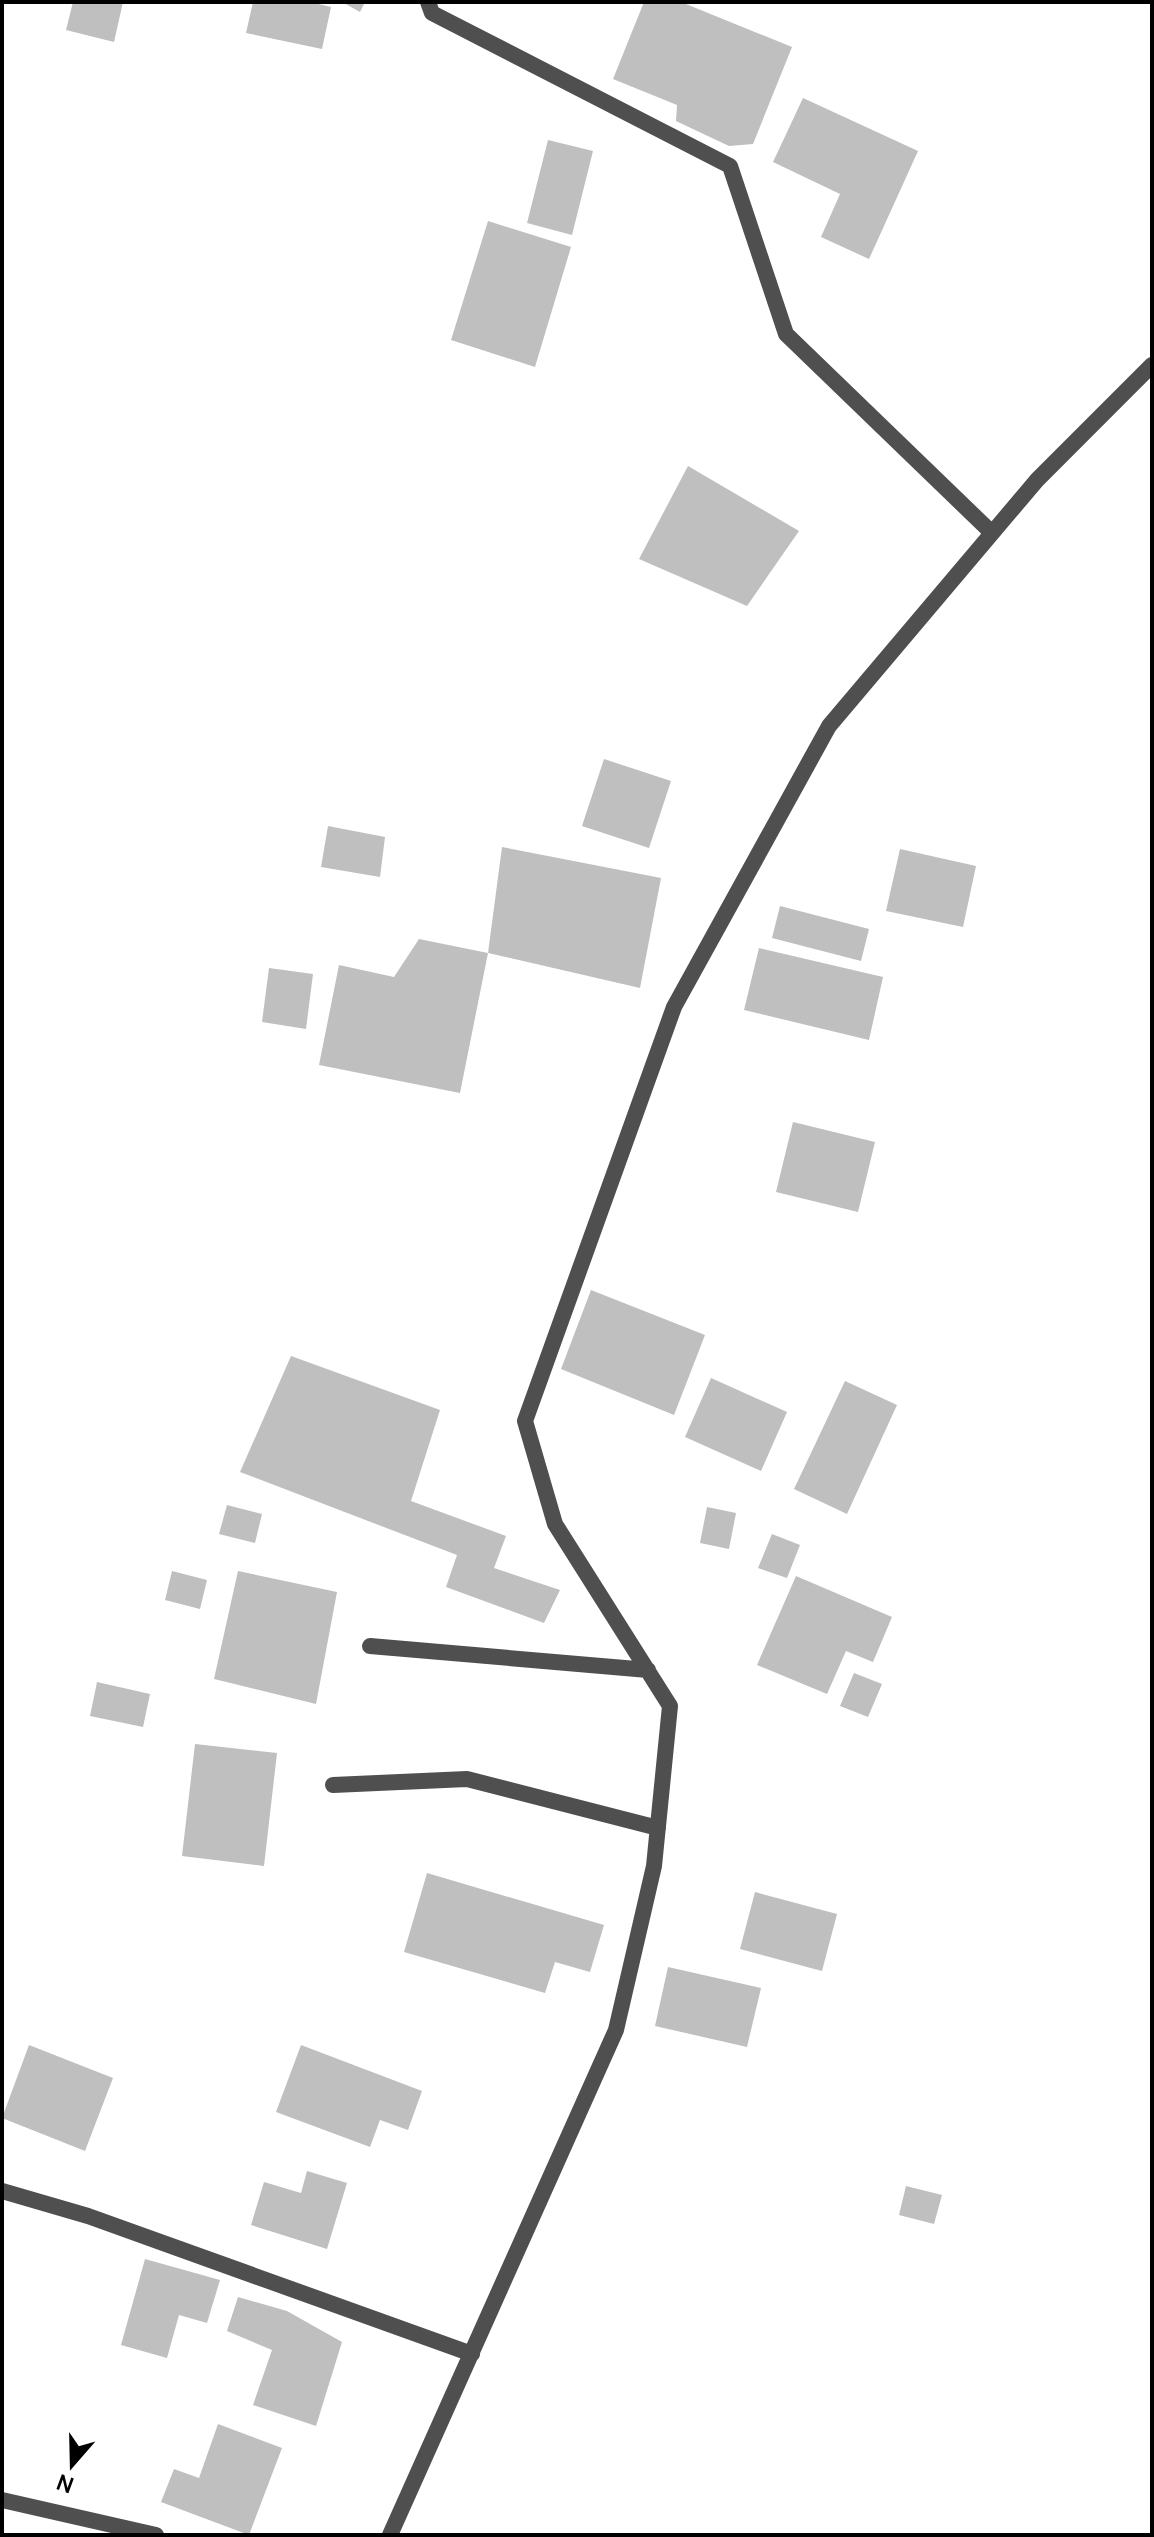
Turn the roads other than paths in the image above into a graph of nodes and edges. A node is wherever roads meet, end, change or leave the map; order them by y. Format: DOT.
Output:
graph roads {
  1 [pos="428,2"];
  2 [pos="1152,365"];
  3 [pos="992,533"];
  4 [pos="370,1646"];
  5 [pos="648,1670"];
  6 [pos="333,1785"];
  7 [pos="658,1828"];
  8 [pos="2,2191"];
  9 [pos="472,2354"];
  10 [pos="2,2500"];
  11 [pos="156,2535"];
  12 [pos="390,2535"];
  1 -- 3 [label="street"];
  2 -- 3 [label="street"];
  3 -- 5 [label="street"];
  4 -- 5 [label="street"];
  5 -- 7 [label="street"];
  6 -- 7 [label="street"];
  7 -- 9 [label="street"];
  8 -- 9 [label="street"];
  9 -- 12 [label="street"];
  10 -- 11 [label="street"];
}
